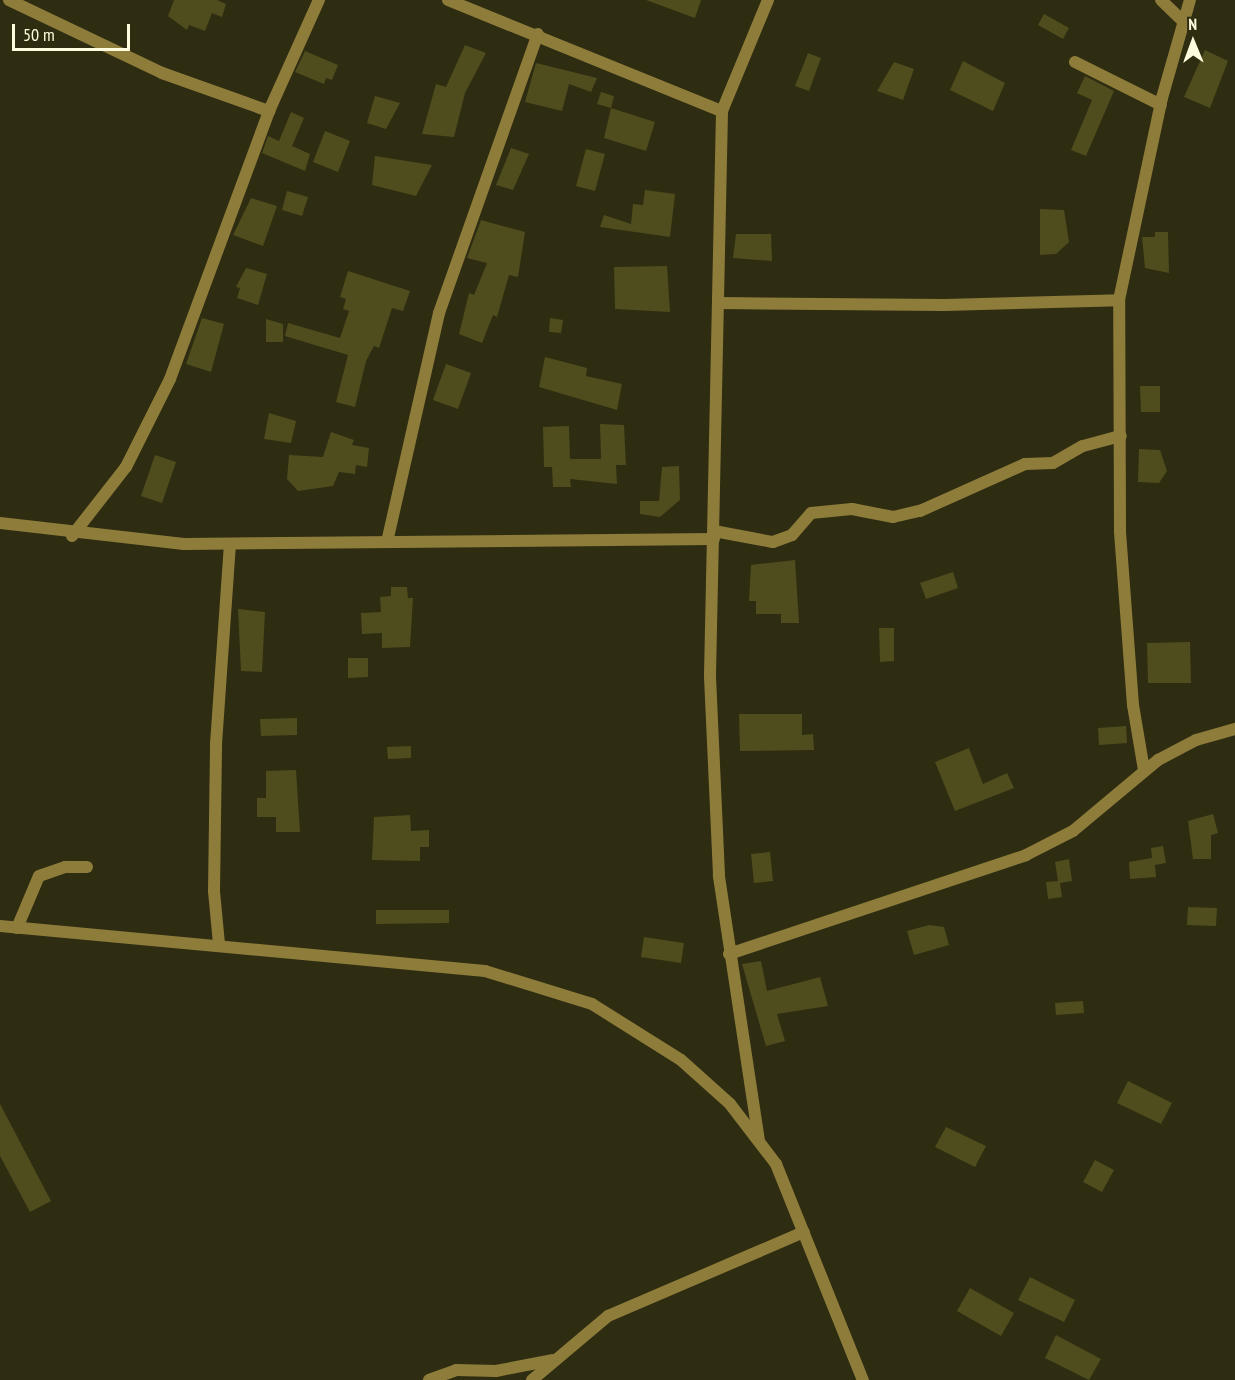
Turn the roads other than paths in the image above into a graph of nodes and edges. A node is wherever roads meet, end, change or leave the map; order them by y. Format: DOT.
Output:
graph roads {
  1 [pos="9,0"];
  2 [pos="319,0"];
  3 [pos="448,0"];
  4 [pos="768,0"];
  5 [pos="1161,0"];
  6 [pos="1190,0"];
  7 [pos="1182,20"];
  8 [pos="538,34"];
  9 [pos="1075,62"];
  10 [pos="1161,105"];
  11 [pos="269,111"];
  12 [pos="722,111"];
  13 [pos="1119,300"];
  14 [pos="718,303"];
  15 [pos="1120,436"];
  16 [pos="0,523"];
  17 [pos="714,535"];
  18 [pos="72,536"];
  19 [pos="387,542"];
  20 [pos="230,544"];
  21 [pos="1235,729"];
  22 [pos="1144,770"];
  23 [pos="87,867"];
  24 [pos="0,926"];
  25 [pos="17,928"];
  26 [pos="219,944"];
  27 [pos="729,954"];
  28 [pos="759,1141"];
  29 [pos="804,1232"];
  30 [pos="552,1360"];
  31 [pos="429,1380"];
  32 [pos="532,1380"];
  33 [pos="863,1380"];
  1 -- 11 [label="street"];
  2 -- 11 [label="street"];
  3 -- 8 [label="street"];
  4 -- 12 [label="street"];
  5 -- 7 [label="street"];
  6 -- 7 [label="street"];
  7 -- 10 [label="street"];
  8 -- 12 [label="street"];
  8 -- 19 [label="street"];
  9 -- 10 [label="street"];
  10 -- 13 [label="street"];
  11 -- 18 [label="street"];
  12 -- 14 [label="street"];
  13 -- 14 [label="street"];
  13 -- 15 [label="street"];
  14 -- 17 [label="street"];
  15 -- 17 [label="street"];
  15 -- 22 [label="street"];
  16 -- 18 [label="street"];
  17 -- 19 [label="street"];
  17 -- 27 [label="street"];
  18 -- 20 [label="street"];
  19 -- 20 [label="street"];
  20 -- 26 [label="street"];
  21 -- 22 [label="street"];
  22 -- 27 [label="street"];
  23 -- 25 [label="street"];
  24 -- 25 [label="street"];
  25 -- 26 [label="street"];
  26 -- 28 [label="street"];
  27 -- 28 [label="street"];
  28 -- 29 [label="street"];
  29 -- 30 [label="street"];
  29 -- 33 [label="street"];
  30 -- 31 [label="street"];
  30 -- 32 [label="street"];
}
